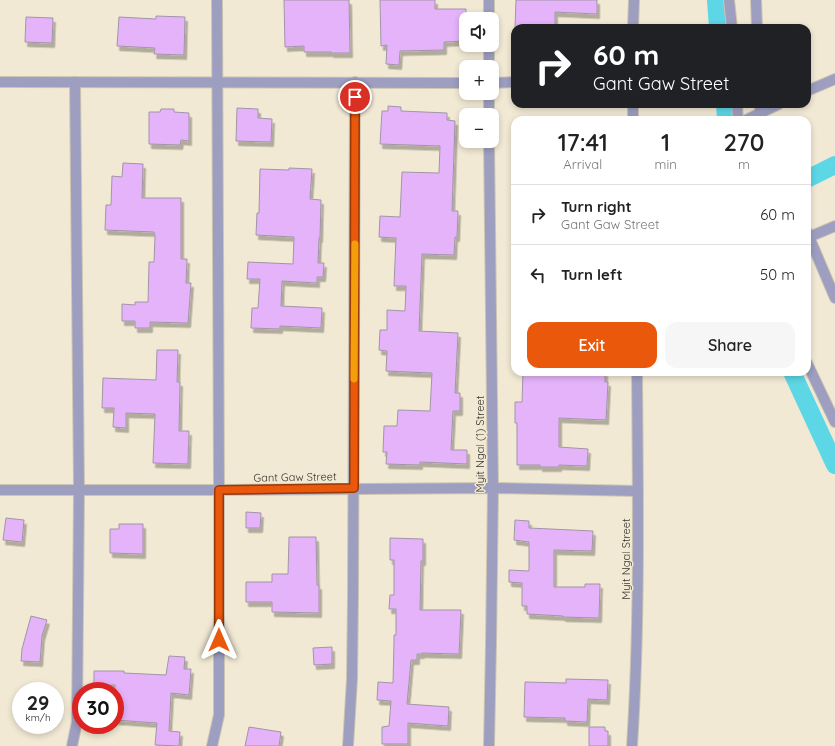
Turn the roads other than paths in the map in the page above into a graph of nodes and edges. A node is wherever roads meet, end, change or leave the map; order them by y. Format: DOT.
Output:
graph roads {
  1 [pos="217,0"];
  2 [pos="489,0"];
  3 [pos="634,0"];
  4 [pos="729,0"];
  5 [pos="756,0"];
  6 [pos="489,12"];
  7 [pos="634,24"];
  8 [pos="732,24"];
  9 [pos="757,24"];
  10 [pos="835,79"];
  11 [pos="0,82"];
  12 [pos="74,82"];
  13 [pos="356,82"];
  14 [pos="511,82"];
  15 [pos="216,83"];
  16 [pos="459,83"];
  17 [pos="499,83"];
  18 [pos="811,89"];
  19 [pos="489,148"];
  20 [pos="835,226"];
  21 [pos="811,234"];
  22 [pos="811,242"];
  23 [pos="835,298"];
  24 [pos="811,371"];
  25 [pos="636,376"];
  26 [pos="835,422"];
  27 [pos="354,488"];
  28 [pos="492,488"];
  29 [pos="0,490"];
  30 [pos="79,490"];
  31 [pos="219,490"];
  32 [pos="638,491"];
  33 [pos="72,746"];
  34 [pos="212,746"];
  35 [pos="348,746"];
  36 [pos="489,746"];
  37 [pos="632,746"];
  1 -- 15 [label="street"];
  2 -- 6 [label="street"];
  3 -- 7 [label="street"];
  4 -- 8 [label="street"];
  5 -- 9 [label="street"];
  10 -- 18 [label="street"];
  11 -- 12 [label="street"];
  12 -- 15 [label="street"];
  12 -- 30 [label="street"];
  13 -- 15 [label="street"];
  13 -- 16 [label="street"];
  13 -- 27 [label="street"];
  14 -- 17 [label="street"];
  15 -- 31 [label="street"];
  19 -- 28 [label="street, Myit Ngal (1) Street"];
  20 -- 21 [label="street"];
  22 -- 23 [label="street"];
  24 -- 26 [label="street"];
  25 -- 32 [label="street, Myit Ngal Street"];
  27 -- 28 [label="street, Gant Gaw Street"];
  27 -- 31 [label="street, Gant Gaw Street"];
  27 -- 35 [label="street"];
  28 -- 32 [label="street, Gant Gaw Street"];
  28 -- 36 [label="street, Myit Ngal (1) Street"];
  29 -- 30 [label="street, Gant Gaw Street"];
  30 -- 31 [label="street, Gant Gaw Street"];
  30 -- 33 [label="street"];
  31 -- 34 [label="street"];
  32 -- 37 [label="street, Myit Ngal Street"];
}
